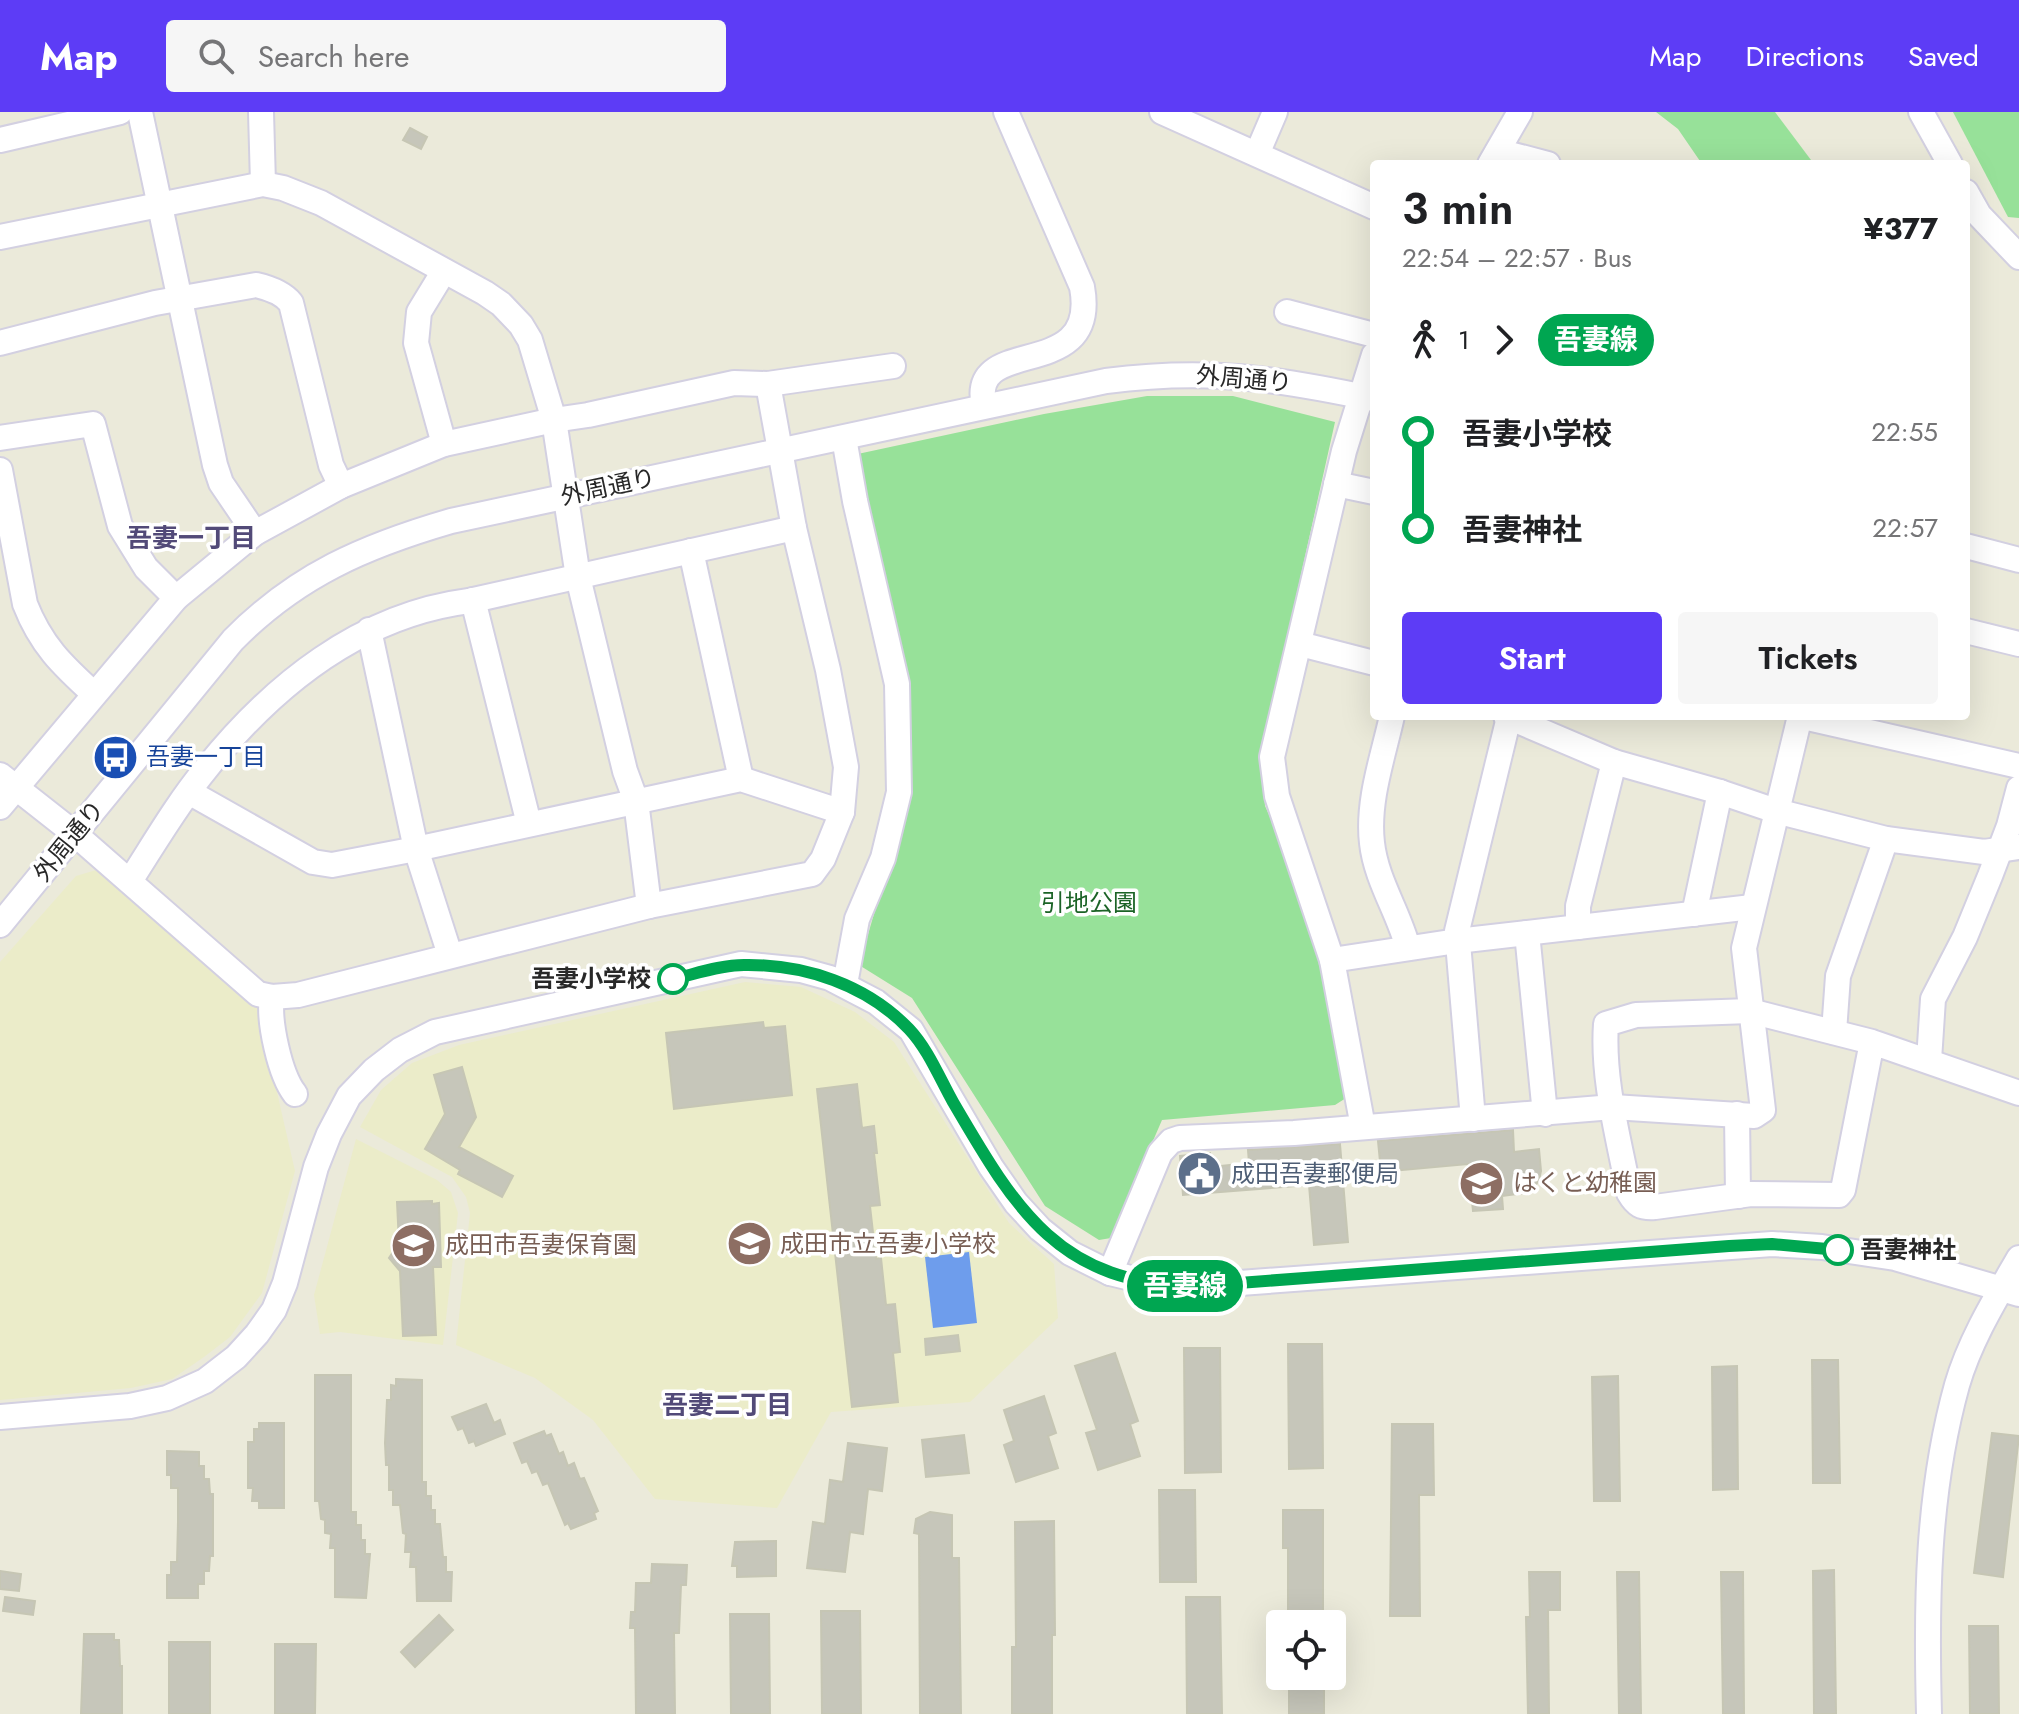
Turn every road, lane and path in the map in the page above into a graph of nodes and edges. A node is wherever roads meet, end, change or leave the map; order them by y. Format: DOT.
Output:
graph roads {
  1 [pos="120,112"];
  2 [pos="140,112"];
  3 [pos="261,112"];
  4 [pos="1006,112"];
  5 [pos="1162,112"];
  6 [pos="1275,112"];
  7 [pos="1520,112"];
  8 [pos="1921,112"];
  9 [pos="0,140"];
  10 [pos="1257,154"];
  11 [pos="1494,158"];
  12 [pos="1948,160"];
  13 [pos="263,184"];
  14 [pos="1970,199"];
  15 [pos="1370,205"];
  16 [pos="158,206"];
  17 [pos="0,237"];
  18 [pos="2019,257"];
  19 [pos="444,271"];
  20 [pos="179,301"];
  21 [pos="1287,312"];
  22 [pos="1370,334"];
  23 [pos="0,343"];
  24 [pos="893,366"];
  25 [pos="768,384"];
  26 [pos="1367,398"];
  27 [pos="984,406"];
  28 [pos="554,420"];
  29 [pos="0,438"];
  30 [pos="844,438"];
  31 [pos="444,444"];
  32 [pos="780,451"];
  33 [pos="0,470"];
  34 [pos="1336,484"];
  35 [pos="341,486"];
  36 [pos="1370,491"];
  37 [pos="565,496"];
  38 [pos="794,528"];
  39 [pos="255,533"];
  40 [pos="1970,547"];
  41 [pos="691,551"];
  42 [pos="2019,560"];
  43 [pos="578,577"];
  44 [pos="176,598"];
  45 [pos="473,600"];
  46 [pos="369,630"];
  47 [pos="1970,632"];
  48 [pos="1300,644"];
  49 [pos="2019,644"];
  50 [pos="1370,662"];
  51 [pos="94,694"];
  52 [pos="1391,720"];
  53 [pos="1507,720"];
  54 [pos="1517,720"];
  55 [pos="1799,720"];
  56 [pos="1818,720"];
  57 [pos="1614,762"];
  58 [pos="2019,766"];
  59 [pos="741,779"];
  60 [pos="8,781"];
  61 [pos="2019,788"];
  62 [pos="189,792"];
  63 [pos="1720,792"];
  64 [pos="636,801"];
  65 [pos="0,807"];
  66 [pos="1776,811"];
  67 [pos="842,812"];
  68 [pos="529,824"];
  69 [pos="75,834"];
  70 [pos="1886,839"];
  71 [pos="416,849"];
  72 [pos="2010,849"];
  73 [pos="130,881"];
  74 [pos="649,906"];
  75 [pos="1752,907"];
  76 [pos="1694,914"];
  77 [pos="0,925"];
  78 [pos="1578,927"];
  79 [pos="1527,933"];
  80 [pos="1457,941"];
  81 [pos="1408,948"];
  82 [pos="450,955"];
  83 [pos="1332,960"];
  84 [pos="845,984"];
  85 [pos="272,997"];
  86 [pos="1750,1011"];
  87 [pos="1834,1032"];
  88 [pos="1872,1042"];
  89 [pos="1929,1060"];
  90 [pos="2019,1093"];
  91 [pos="295,1094"];
  92 [pos="1613,1107"];
  93 [pos="1545,1114"];
  94 [pos="1737,1114"];
  95 [pos="1473,1119"];
  96 [pos="1363,1127"];
  97 [pos="1738,1196"];
  98 [pos="2019,1258"];
  99 [pos="1110,1273"];
  100 [pos="2010,1292"];
  101 [pos="0,1417"];
  102 [pos="1929,1714"];
  1 -- 9 [label="street"];
  2 -- 16 [label="street"];
  3 -- 13 [label="street"];
  4 -- 27 [label="street"];
  5 -- 10 [label="street"];
  6 -- 10 [label="street"];
  7 -- 11 [label="street"];
  8 -- 12 [label="street"];
  10 -- 15 [label="street"];
  13 -- 16 [label="street"];
  13 -- 19 [label="street"];
  14 -- 18 [label="street"];
  16 -- 17 [label="street"];
  16 -- 20 [label="street"];
  19 -- 28 [label="street"];
  19 -- 31 [label="street"];
  20 -- 23 [label="street"];
  20 -- 35 [label="street"];
  20 -- 39 [label="street"];
  21 -- 22 [label="street"];
  24 -- 25 [label="street"];
  25 -- 28 [label="street"];
  25 -- 32 [label="street"];
  26 -- 27 [label="street, 外周通り"];
  26 -- 34 [label="street"];
  27 -- 30 [label="street, 外周通り"];
  28 -- 31 [label="street"];
  28 -- 37 [label="street"];
  29 -- 44 [label="street"];
  30 -- 32 [label="street, 外周通り"];
  30 -- 84 [label="street"];
  31 -- 35 [label="street"];
  32 -- 37 [label="street, 外周通り"];
  32 -- 38 [label="street"];
  33 -- 51 [label="street"];
  34 -- 36 [label="street"];
  34 -- 48 [label="street"];
  35 -- 39 [label="street"];
  37 -- 43 [label="street"];
  37 -- 69 [label="street, 外周通り"];
  38 -- 41 [label="street"];
  38 -- 67 [label="street"];
  39 -- 44 [label="street"];
  40 -- 42 [label="street"];
  41 -- 43 [label="street"];
  41 -- 59 [label="street"];
  43 -- 45 [label="street"];
  43 -- 64 [label="street"];
  44 -- 51 [label="street"];
  45 -- 46 [label="street"];
  45 -- 68 [label="street"];
  46 -- 62 [label="street"];
  46 -- 71 [label="street"];
  47 -- 49 [label="street"];
  48 -- 50 [label="street"];
  48 -- 83 [label="street"];
  51 -- 60 [label="street"];
  52 -- 81 [label="street"];
  53 -- 80 [label="street"];
  54 -- 57 [label="street"];
  55 -- 66 [label="street"];
  56 -- 58 [label="street"];
  57 -- 63 [label="street"];
  57 -- 78 [label="street"];
  59 -- 64 [label="street"];
  59 -- 67 [label="street"];
  60 -- 65 [label="street"];
  60 -- 69 [label="street"];
  61 -- 72 [label="street"];
  62 -- 71 [label="street"];
  62 -- 73 [label="street"];
  63 -- 66 [label="street"];
  63 -- 76 [label="street"];
  64 -- 68 [label="street"];
  64 -- 74 [label="street"];
  66 -- 70 [label="street"];
  66 -- 75 [label="street"];
  67 -- 74 [label="street"];
  68 -- 71 [label="street"];
  69 -- 73 [label="street"];
  69 -- 77 [label="street, 外周通り"];
  70 -- 72 [label="street"];
  70 -- 87 [label="street"];
  71 -- 82 [label="street"];
  72 -- 89 [label="street"];
  73 -- 85 [label="street"];
  74 -- 82 [label="street"];
  75 -- 76 [label="street"];
  75 -- 86 [label="street"];
  76 -- 78 [label="street"];
  78 -- 79 [label="street"];
  79 -- 80 [label="street"];
  79 -- 93 [label="street"];
  80 -- 81 [label="street"];
  80 -- 95 [label="street"];
  81 -- 83 [label="street"];
  82 -- 85 [label="street"];
  83 -- 96 [label="street"];
  84 -- 99 [label="street"];
  84 -- 101 [label="street"];
  85 -- 91 [label="street"];
  86 -- 87 [label="street"];
  86 -- 92 [label="street"];
  86 -- 94 [label="street"];
  87 -- 88 [label="street"];
  88 -- 89 [label="street"];
  88 -- 97 [label="street"];
  89 -- 90 [label="street"];
  92 -- 93 [label="street"];
  92 -- 94 [label="street"];
  92 -- 97 [label="street"];
  93 -- 95 [label="street"];
  94 -- 97 [label="street"];
  95 -- 96 [label="street"];
  96 -- 99 [label="street"];
  98 -- 100 [label="street"];
  99 -- 100 [label="street"];
  100 -- 102 [label="street"];
}
